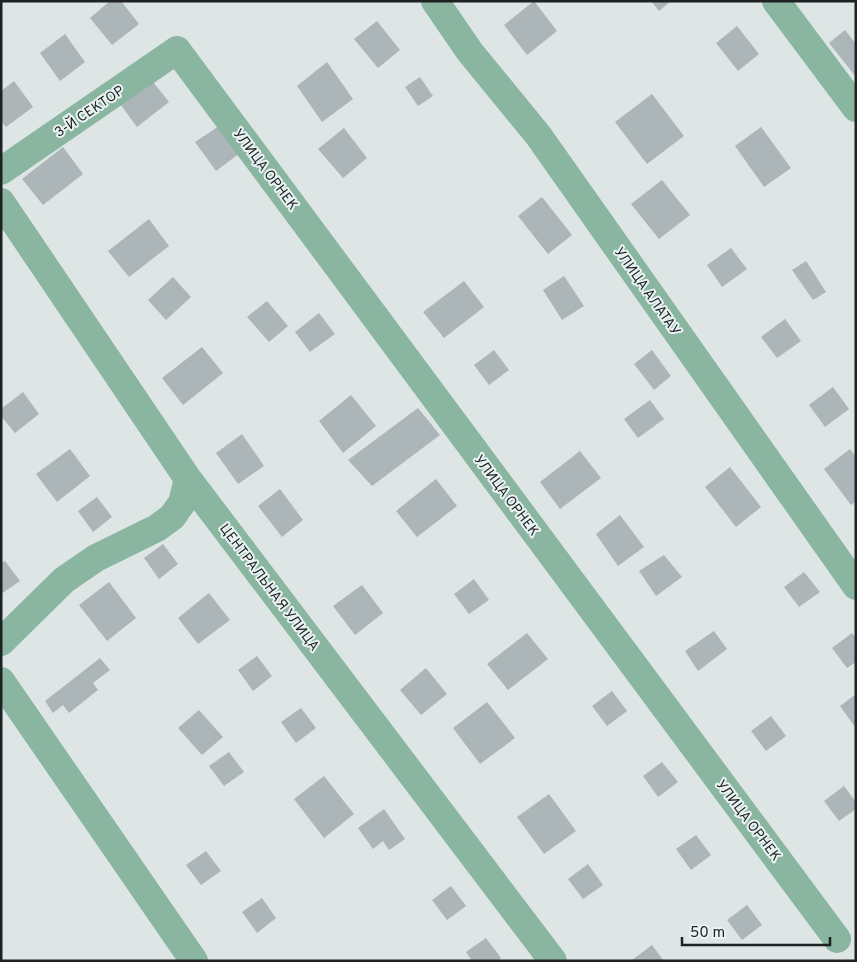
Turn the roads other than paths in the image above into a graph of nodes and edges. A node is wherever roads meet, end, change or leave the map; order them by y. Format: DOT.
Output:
graph roads {
  1 [pos="435,1"];
  2 [pos="776,1"];
  3 [pos="177,50"];
  4 [pos="856,108"];
  5 [pos="1,171"];
  6 [pos="1,202"];
  7 [pos="188,479"];
  8 [pos="856,586"];
  9 [pos="1,642"];
  10 [pos="1,681"];
  11 [pos="837,939"];
  12 [pos="194,961"];
  13 [pos="553,961"];
  1 -- 8 [label="street, УЛИЦА АЛАТАУ"];
  2 -- 4 [label="street"];
  3 -- 5 [label="street, 3-Й СЕКТОР"];
  3 -- 11 [label="street, УЛИЦА ОРНЕК"];
  6 -- 7 [label="street, ЦЕНТРАЛЬНАЯ УЛИЦА"];
  7 -- 9 [label="street"];
  7 -- 13 [label="street, ЦЕНТРАЛЬНАЯ УЛИЦА"];
  10 -- 12 [label="street"];
}
